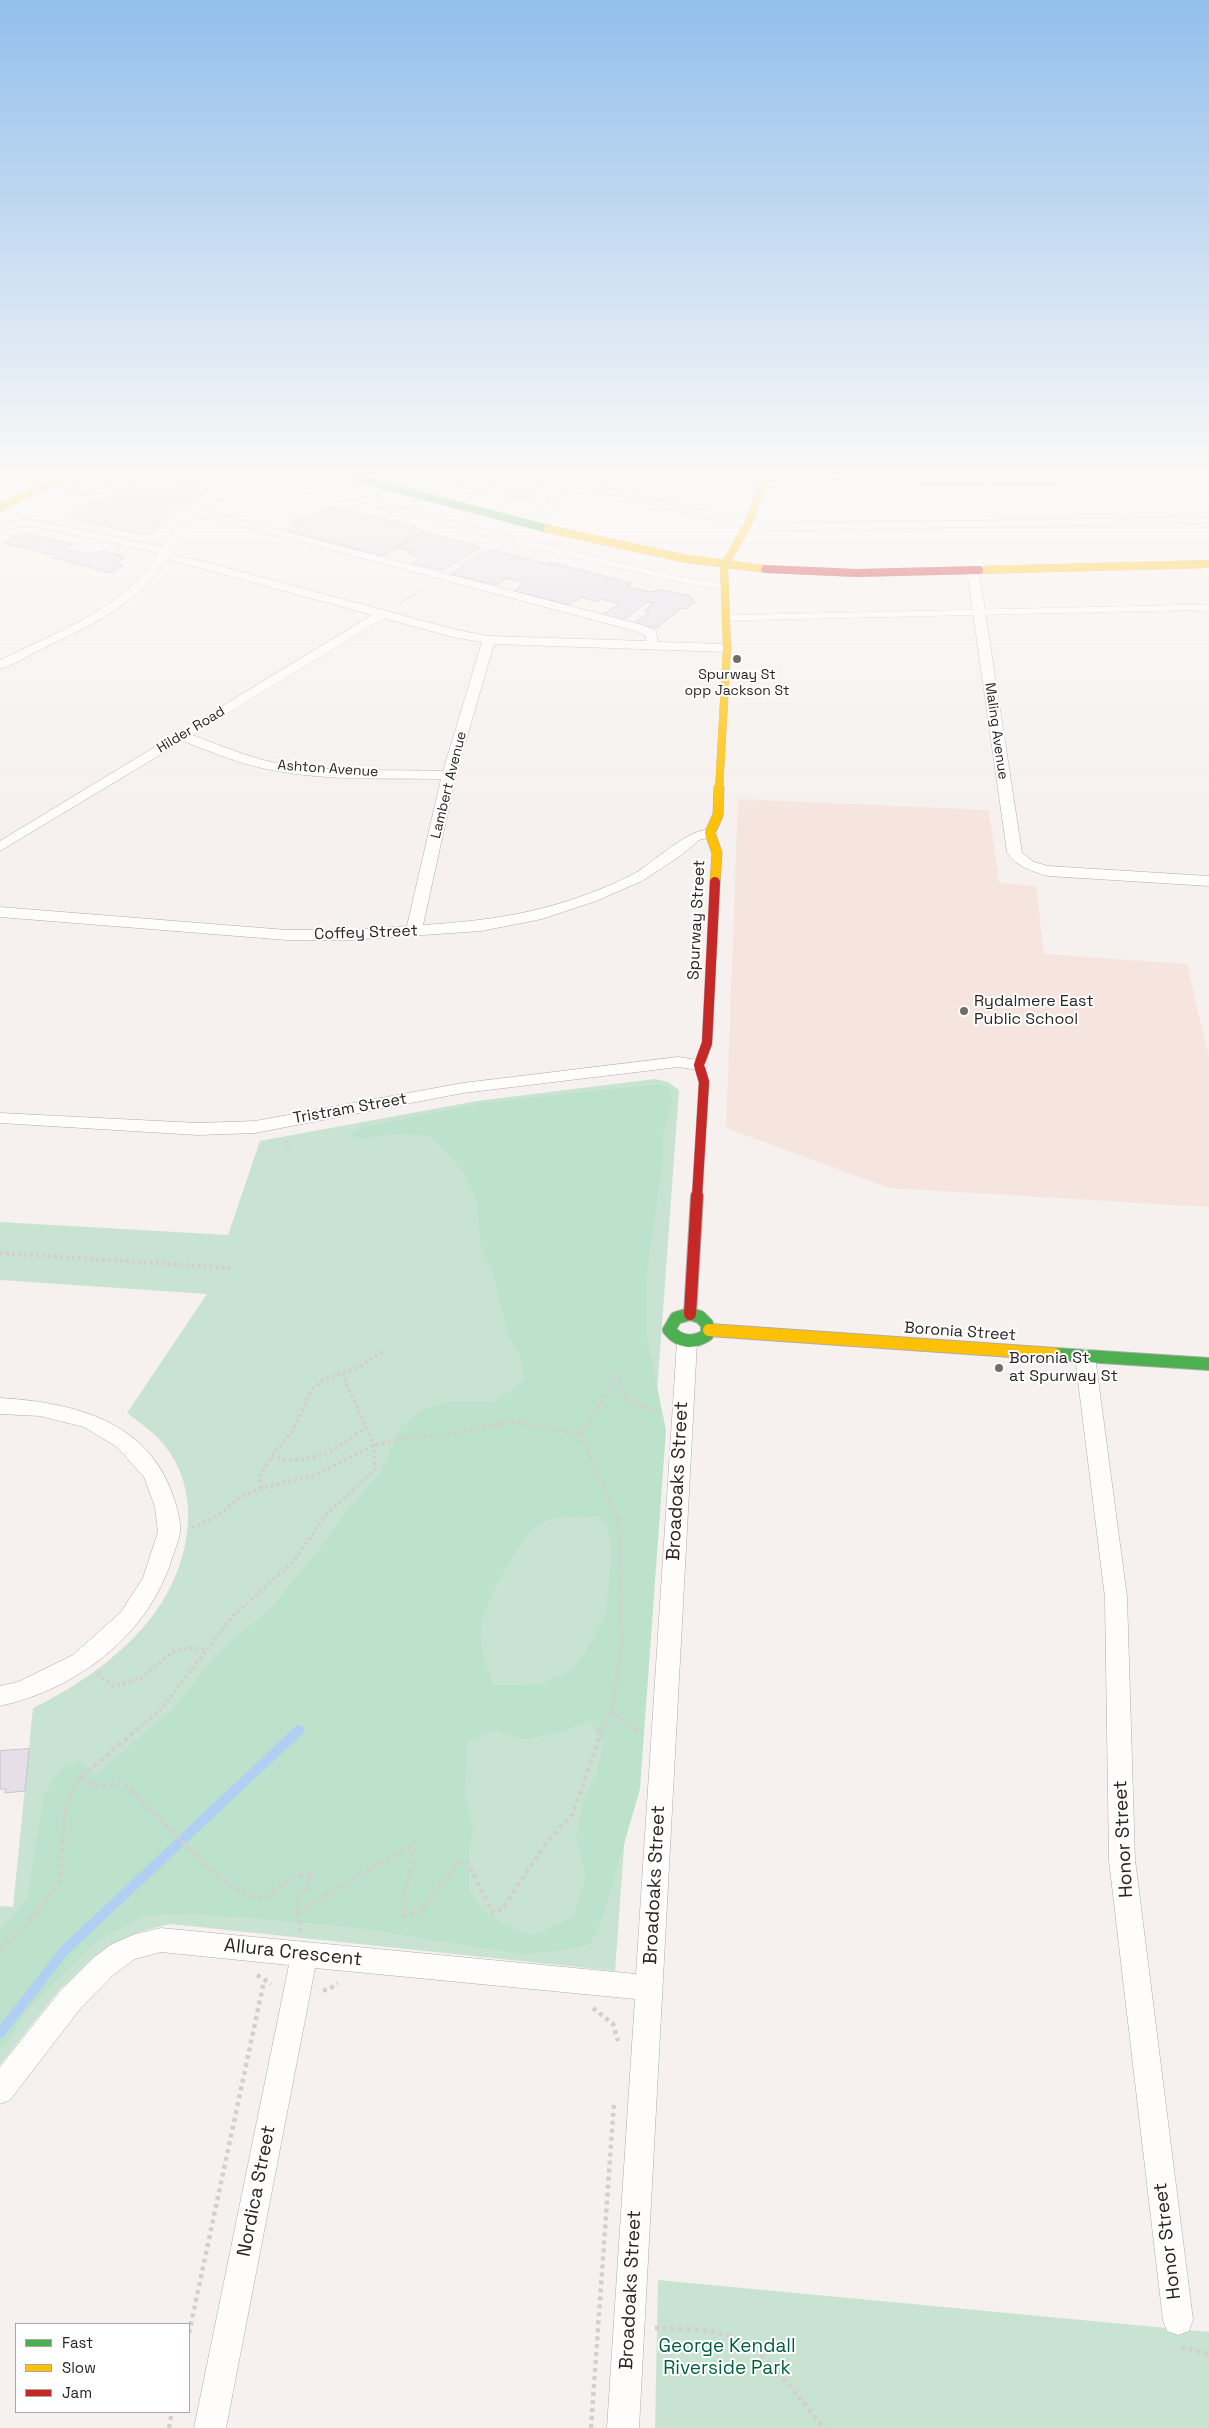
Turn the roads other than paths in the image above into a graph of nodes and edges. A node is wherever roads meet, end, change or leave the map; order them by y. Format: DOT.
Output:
graph roads {
  1 [pos="130,591"];
  2 [pos="300,591"];
  3 [pos="501,591"];
  4 [pos="723,591"];
  5 [pos="976,591"];
  6 [pos="1209,608"];
  7 [pos="979,613"];
  8 [pos="382,614"];
  9 [pos="725,618"];
  10 [pos="490,640"];
  11 [pos="652,646"];
  12 [pos="727,648"];
  13 [pos="0,665"];
  14 [pos="181,736"];
  15 [pos="449,775"];
  16 [pos="710,833"];
  17 [pos="0,846"];
  18 [pos="1048,871"];
  19 [pos="1209,881"];
  20 [pos="0,912"];
  21 [pos="414,932"];
  22 [pos="699,1065"];
  23 [pos="0,1118"];
  24 [pos="690,1314"];
  25 [pos="708,1330"];
  26 [pos="687,1342"];
  27 [pos="1085,1356"];
  28 [pos="1209,1364"];
  29 [pos="0,1406"];
  30 [pos="11,1694"];
  31 [pos="304,1955"];
  32 [pos="649,1988"];
  33 [pos="0,2090"];
  34 [pos="1178,2320"];
  35 [pos="210,2428"];
  36 [pos="623,2428"];
  1 -- 13 [label="street"];
  2 -- 8 [label="street"];
  3 -- 11 [label="street"];
  4 -- 9 [label="main road"];
  5 -- 7 [label="street, Maling Avenue"];
  6 -- 7 [label="lane"];
  7 -- 9 [label="lane"];
  7 -- 18 [label="street, Maling Avenue"];
  8 -- 10 [label="street"];
  8 -- 14 [label="street, Hilder Road"];
  9 -- 12 [label="main road"];
  10 -- 11 [label="street"];
  10 -- 15 [label="street, Lambert Avenue"];
  11 -- 12 [label="street"];
  12 -- 16 [label="main road"];
  14 -- 15 [label="street, Ashton Avenue"];
  14 -- 17 [label="street, Hilder Road"];
  15 -- 21 [label="street, Lambert Avenue"];
  16 -- 21 [label="street, Coffey Street"];
  16 -- 22 [label="main road, Spurway Street"];
  18 -- 19 [label="street"];
  20 -- 21 [label="street, Coffey Street"];
  22 -- 23 [label="street, Tristram Street"];
  22 -- 24 [label="main road, Spurway Street"];
  24 -- 25 [label="main road"];
  24 -- 26 [label="main road"];
  25 -- 26 [label="main road"];
  25 -- 27 [label="main road, Boronia Street"];
  26 -- 32 [label="street, Broadoaks Street"];
  27 -- 28 [label="main road, Boronia Street"];
  27 -- 34 [label="street, Honor Street"];
  29 -- 30 [label="street"];
  31 -- 32 [label="street, Allura Crescent"];
  31 -- 33 [label="street, Allura Crescent"];
  31 -- 35 [label="street, Nordica Street"];
  32 -- 36 [label="street, Broadoaks Street"];
}
